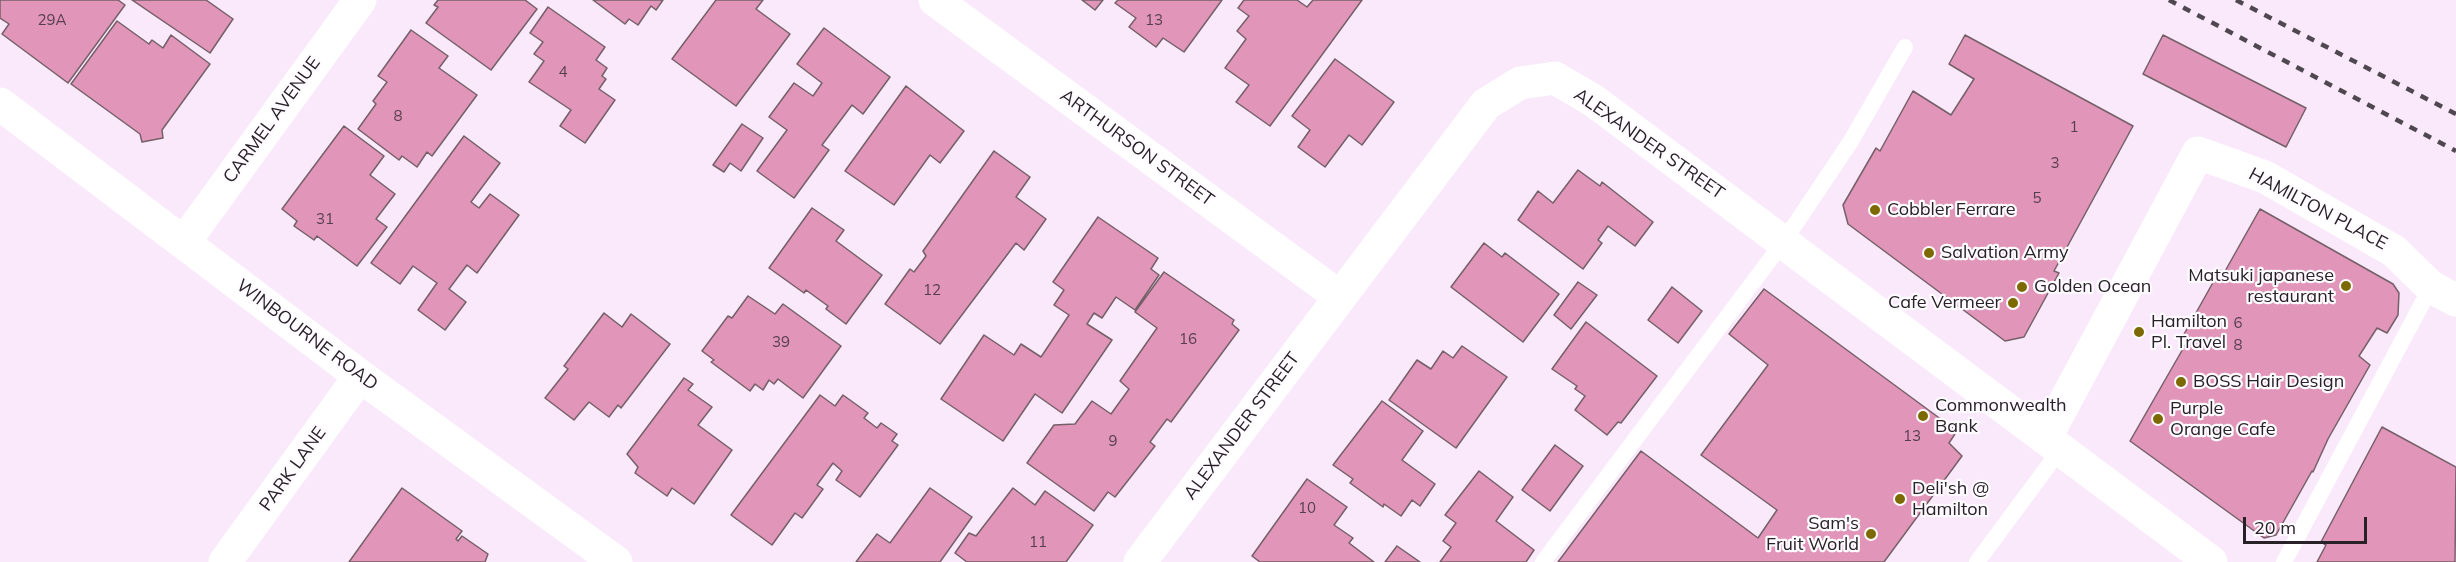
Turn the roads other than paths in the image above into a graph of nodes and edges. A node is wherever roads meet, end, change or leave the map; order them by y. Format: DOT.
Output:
graph roads {
  1 [pos="360,0"];
  2 [pos="935,0"];
  3 [pos="1905,47"];
  4 [pos="0,104"];
  5 [pos="184,241"];
  6 [pos="1784,241"];
  7 [pos="2443,293"];
  8 [pos="1340,297"];
  9 [pos="360,376"];
  10 [pos="2053,443"];
  11 [pos="225,562"];
  12 [pos="616,562"];
  13 [pos="1140,562"];
  14 [pos="1543,562"];
  15 [pos="1977,562"];
  16 [pos="2211,562"];
  17 [pos="2284,562"];
  1 -- 5 [label="street, CARMEL AVENUE"];
  2 -- 8 [label="street, ARTHURSON STREET"];
  3 -- 6 [label="lane"];
  4 -- 5 [label="street, WINBOURNE ROAD"];
  5 -- 9 [label="street, WINBOURNE ROAD"];
  6 -- 8 [label="street, ALEXANDER STREET"];
  6 -- 10 [label="street, ALEXANDER STREET"];
  6 -- 14 [label="lane"];
  7 -- 10 [label="street, HAMILTON PLACE"];
  7 -- 17 [label="lane"];
  8 -- 13 [label="street, ALEXANDER STREET"];
  9 -- 11 [label="street, PARK LANE"];
  9 -- 12 [label="street, WINBOURNE ROAD"];
  10 -- 15 [label="lane, HAMILTON PLACE"];
  10 -- 16 [label="street"];
}
